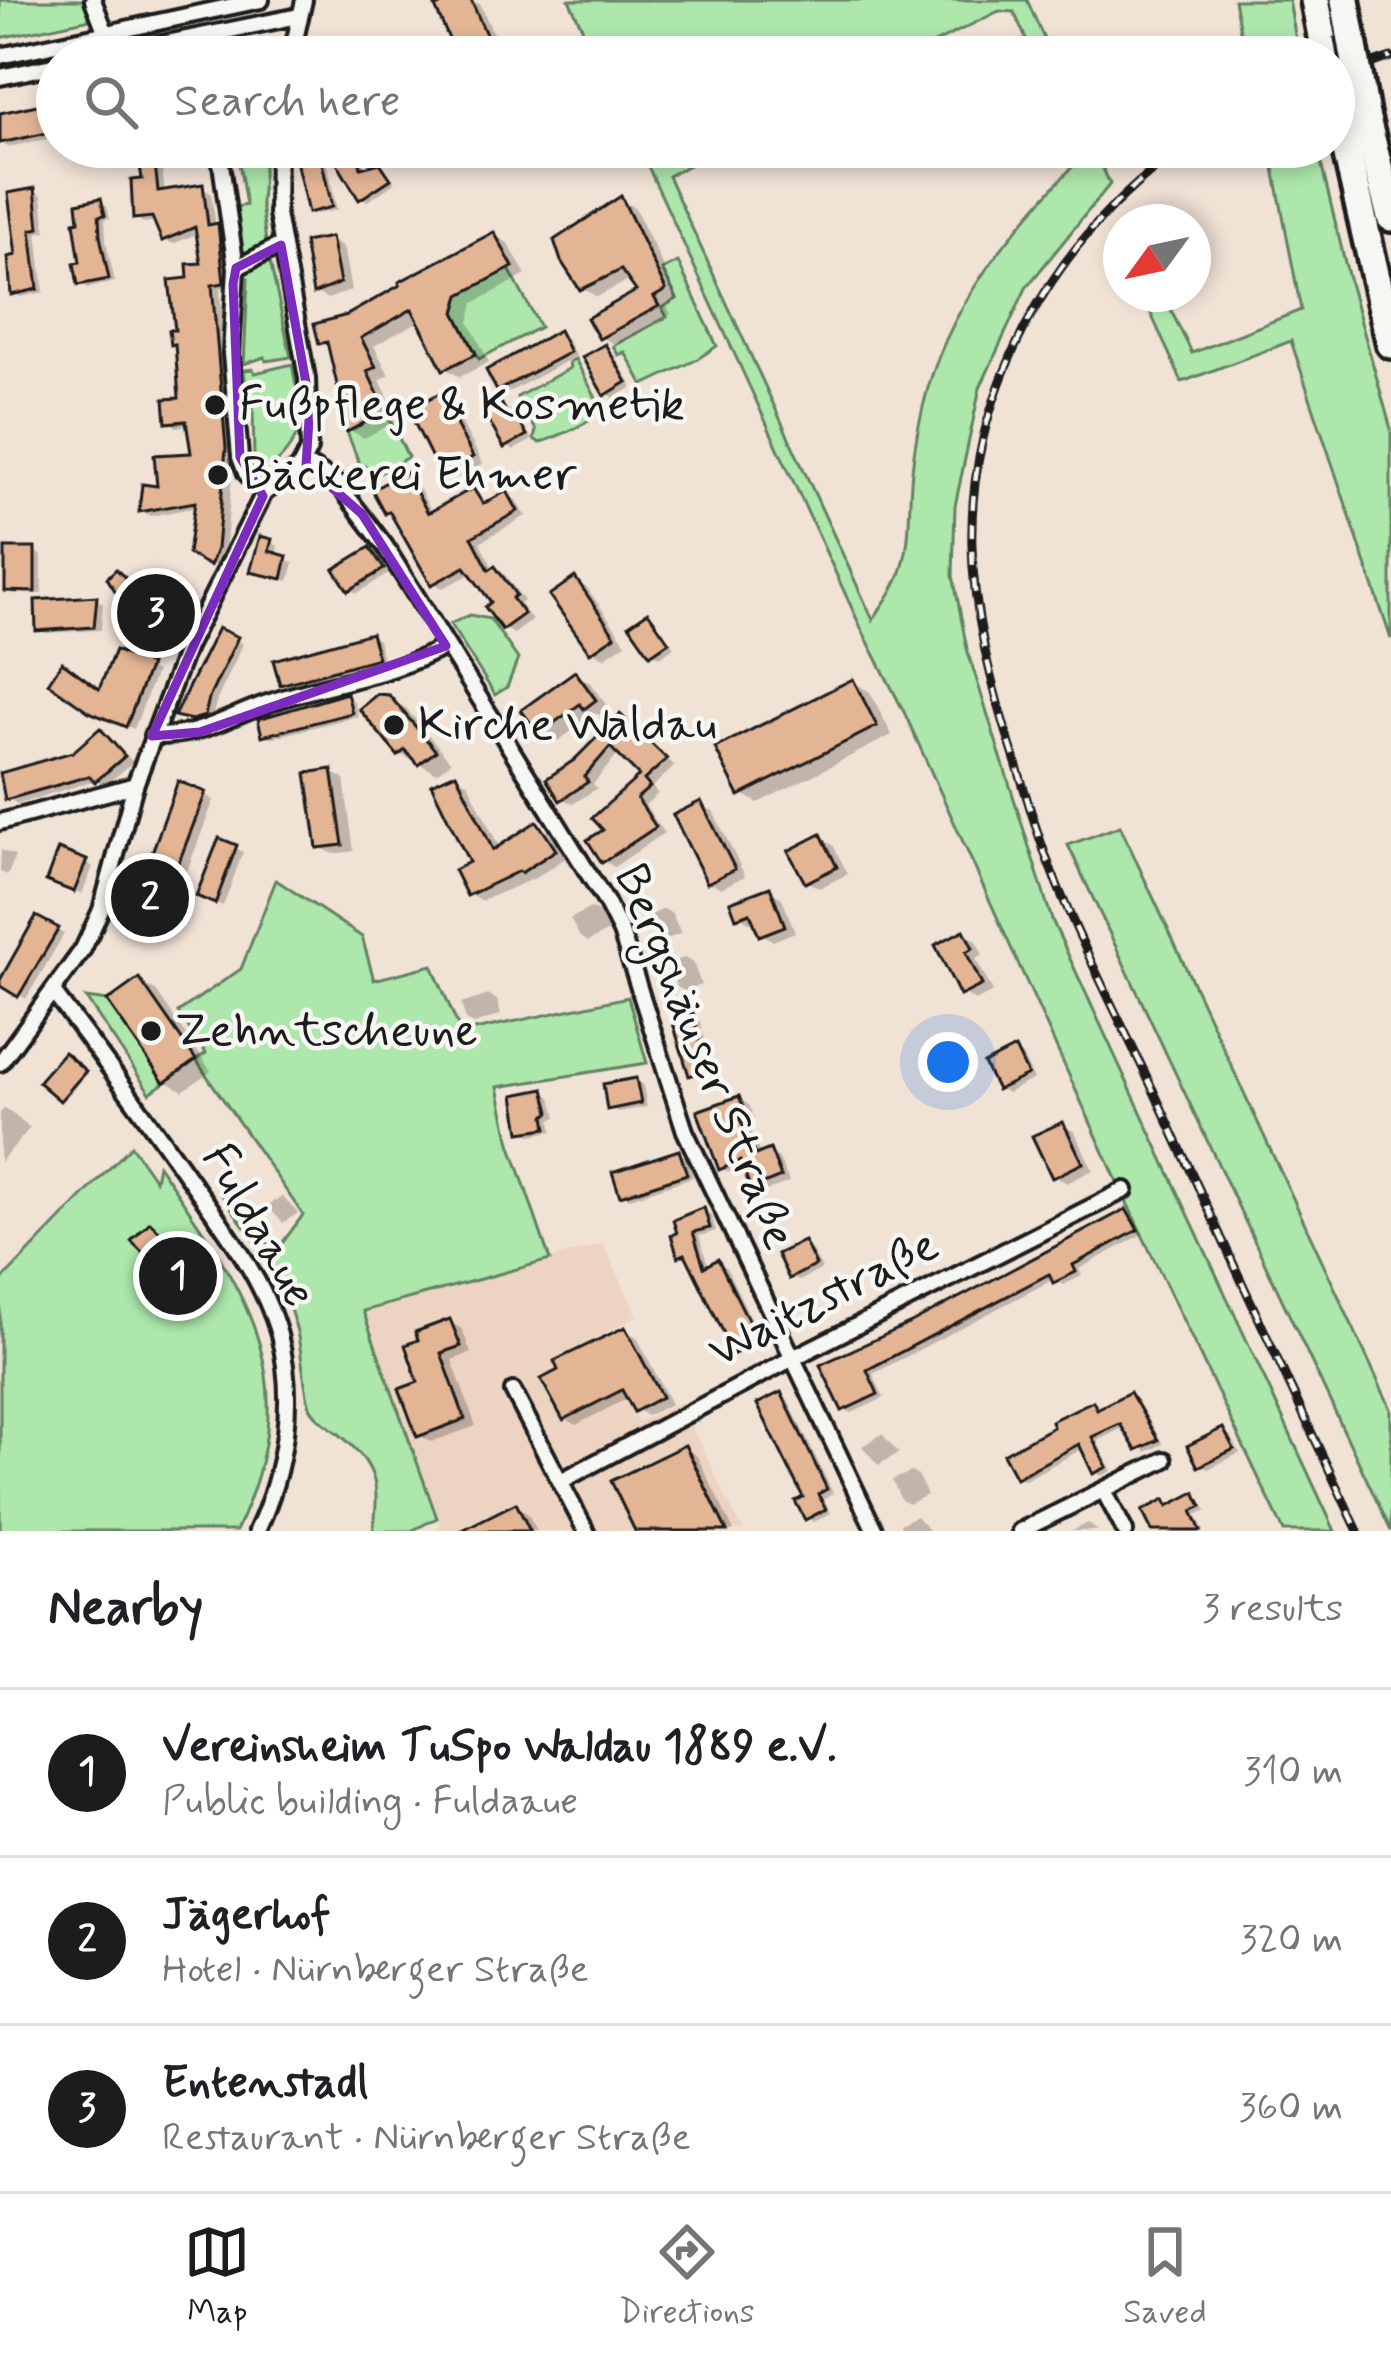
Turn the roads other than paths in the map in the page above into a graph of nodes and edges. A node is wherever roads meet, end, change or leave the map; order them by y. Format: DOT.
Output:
graph roads {
  1 [pos="94,0"];
  2 [pos="261,0"];
  3 [pos="304,0"];
  4 [pos="1315,0"];
  5 [pos="1345,0"];
  6 [pos="298,16"];
  7 [pos="107,34"];
  8 [pos="97,36"];
  9 [pos="200,36"];
  10 [pos="295,36"];
  11 [pos="1322,36"];
  12 [pos="1351,36"];
  13 [pos="36,49"];
  14 [pos="0,56"];
  15 [pos="36,69"];
  16 [pos="0,77"];
  17 [pos="1355,131"];
  18 [pos="1355,157"];
  19 [pos="221,168"];
  20 [pos="277,168"];
  21 [pos="1391,217"];
  22 [pos="281,245"];
  23 [pos="236,268"];
  24 [pos="1391,344"];
  25 [pos="300,467"];
  26 [pos="264,494"];
  27 [pos="446,646"];
  28 [pos="152,736"];
  29 [pos="135,785"];
  30 [pos="0,822"];
  31 [pos="53,992"];
  32 [pos="0,1063"];
  33 [pos="1125,1190"];
  34 [pos="790,1359"];
  35 [pos="513,1391"];
  36 [pos="1164,1460"];
  37 [pos="561,1481"];
  38 [pos="1104,1491"];
  39 [pos="257,1531"];
  40 [pos="586,1531"];
  41 [pos="875,1531"];
  42 [pos="1020,1531"];
  43 [pos="1124,1531"];
  1 -- 7 [label="street"];
  2 -- 7 [label="street"];
  3 -- 6 [label="street"];
  4 -- 11 [label="highway"];
  5 -- 12 [label="highway, bridge"];
  6 -- 9 [label="street"];
  6 -- 10 [label="street"];
  7 -- 8 [label="street"];
  13 -- 14 [label="street"];
  15 -- 16 [label="street"];
  17 -- 21 [label="highway"];
  18 -- 24 [label="highway"];
  19 -- 23 [label="street"];
  20 -- 22 [label="street"];
  22 -- 23 [label="street"];
  22 -- 25 [label="street"];
  23 -- 26 [label="street"];
  25 -- 26 [label="street"];
  25 -- 27 [label="street, Bergshäuser Straße"];
  26 -- 28 [label="street"];
  27 -- 28 [label="street"];
  27 -- 34 [label="street, Bergshäuser Straße"];
  28 -- 29 [label="street"];
  29 -- 30 [label="street"];
  29 -- 31 [label="street"];
  31 -- 32 [label="street"];
  31 -- 39 [label="street, Fuldaaue"];
  33 -- 34 [label="street, Waitzstraße"];
  34 -- 37 [label="street, Waitzstraße"];
  34 -- 41 [label="street, Bergshäuser Straße"];
  35 -- 37 [label="street"];
  36 -- 38 [label="street"];
  37 -- 40 [label="street"];
  38 -- 42 [label="street"];
  38 -- 43 [label="street"];
}
